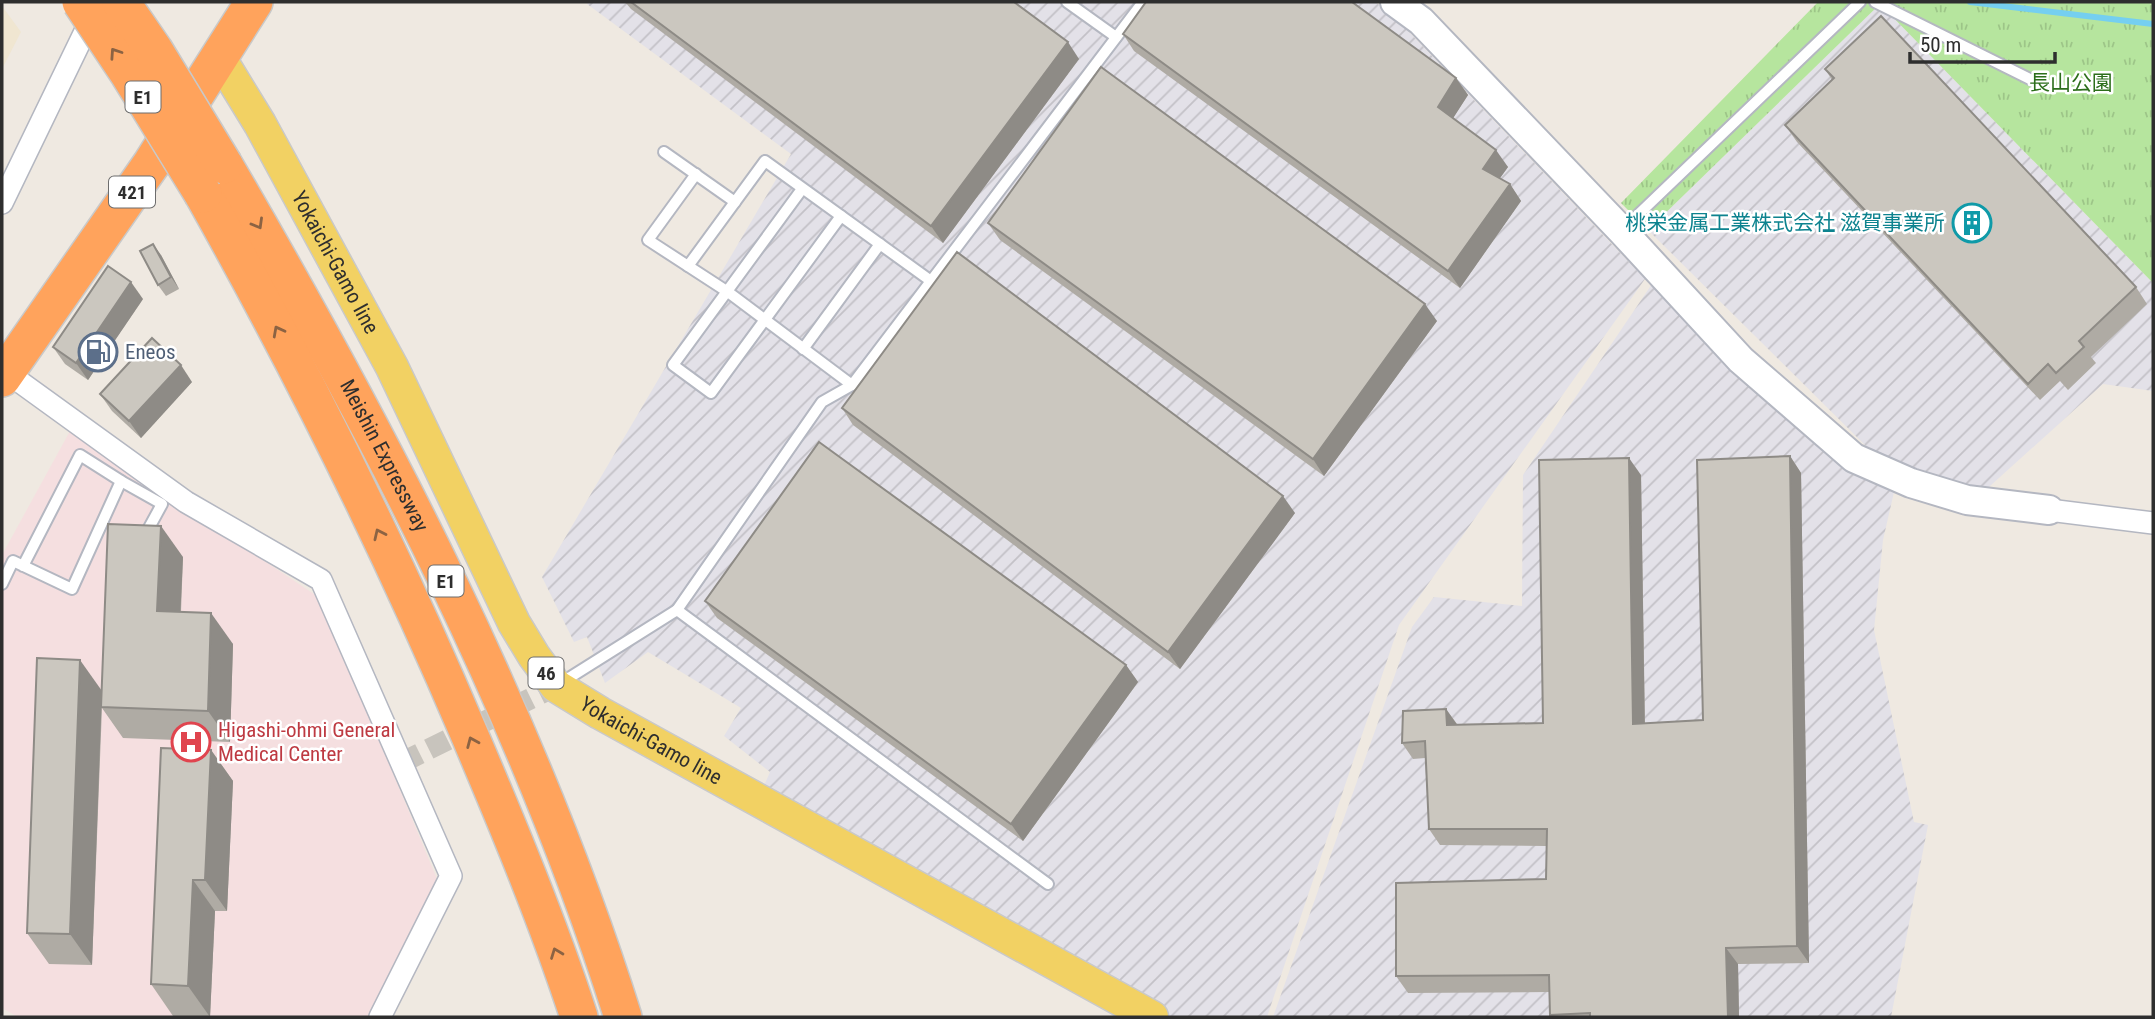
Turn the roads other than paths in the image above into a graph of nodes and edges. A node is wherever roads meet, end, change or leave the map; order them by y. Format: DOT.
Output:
graph roads {
  1 [pos="81,2"];
  2 [pos="99,2"];
  3 [pos="121,2"];
  4 [pos="254,2"];
  5 [pos="1068,2"];
  6 [pos="1143,2"];
  7 [pos="1395,2"];
  8 [pos="1860,2"];
  9 [pos="1875,2"];
  10 [pos="1116,37"];
  11 [pos="219,57"];
  12 [pos="2032,80"];
  13 [pos="664,152"];
  14 [pos="696,174"];
  15 [pos="803,189"];
  16 [pos="735,202"];
  17 [pos="2,203"];
  18 [pos="841,216"];
  19 [pos="1622,231"];
  20 [pos="880,244"];
  21 [pos="688,266"];
  22 [pos="930,281"];
  23 [pos="728,292"];
  24 [pos="765,320"];
  25 [pos="803,349"];
  26 [pos="3,373"];
  27 [pos="852,385"];
  28 [pos="121,481"];
  29 [pos="2049,510"];
  30 [pos="2153,523"];
  31 [pos="138,547"];
  32 [pos="23,566"];
  33 [pos="2,584"];
  34 [pos="677,610"];
  35 [pos="466,620"];
  36 [pos="556,686"];
  37 [pos="1048,884"];
  38 [pos="380,1017"];
  39 [pos="579,1017"];
  40 [pos="624,1017"];
  41 [pos="642,1017"];
  42 [pos="1152,1017"];
  39 -- 1 [label="highway, Meishin Expressway / E1, one-way, bridge"];
  2 -- 17 [label="street"];
  3 -- 35 [label="highway, Meishin Expressway / E1, one-way, bridge"];
  4 -- 11 [label="highway, 421"];
  5 -- 10 [label="lane"];
  6 -- 10 [label="lane"];
  7 -- 19 [label="street"];
  8 -- 19 [label="lane"];
  9 -- 12 [label="lane"];
  10 -- 22 [label="lane"];
  11 -- 26 [label="highway, 421"];
  11 -- 36 [label="main road, Yokaichi-Gamo line / 46"];
  13 -- 14 [label="lane"];
  14 -- 16 [label="lane"];
  14 -- 21 [label="lane"];
  15 -- 16 [label="lane"];
  15 -- 18 [label="lane"];
  15 -- 23 [label="lane"];
  16 -- 21 [label="lane"];
  18 -- 20 [label="lane"];
  18 -- 24 [label="lane"];
  19 -- 29 [label="street"];
  20 -- 22 [label="lane"];
  20 -- 25 [label="lane"];
  21 -- 23 [label="lane"];
  22 -- 27 [label="lane"];
  23 -- 24 [label="lane"];
  23 -- 24 [label="lane"];
  24 -- 25 [label="lane"];
  25 -- 27 [label="lane"];
  26 -- 38 [label="street"];
  27 -- 34 [label="lane"];
  28 -- 31 [label="lane"];
  28 -- 32 [label="lane"];
  28 -- 32 [label="lane"];
  29 -- 30 [label="street"];
  32 -- 33 [label="lane"];
  34 -- 36 [label="lane"];
  34 -- 37 [label="lane"];
  35 -- 40 [label="highway, Meishin Expressway / E1"];
  35 -- 41 [label="highway"];
  36 -- 42 [label="main road, Yokaichi-Gamo line / 46"];
}
